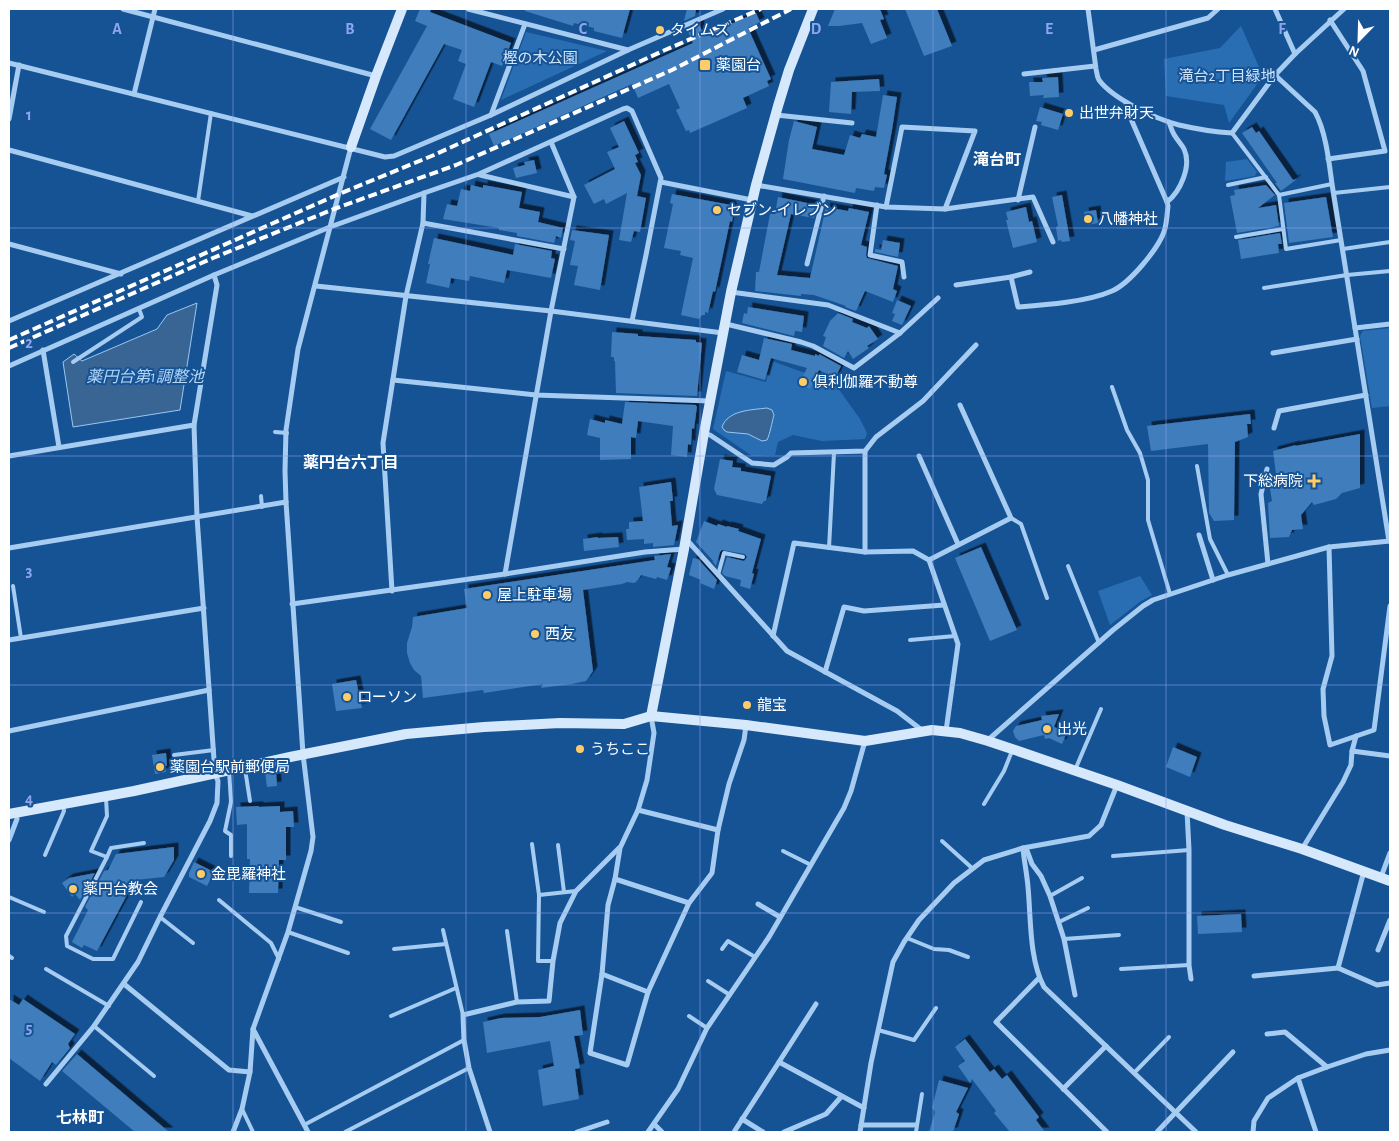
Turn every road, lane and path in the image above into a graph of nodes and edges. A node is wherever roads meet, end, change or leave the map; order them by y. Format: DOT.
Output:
graph roads {
  1 [pos="122,9"];
  2 [pos="155,9"];
  3 [pos="402,9"];
  4 [pos="468,9"];
  5 [pos="723,9"];
  6 [pos="814,9"];
  7 [pos="1088,9"];
  8 [pos="1218,9"];
  9 [pos="1275,9"];
  10 [pos="1344,9"];
  11 [pos="153,17"];
  12 [pos="1330,20"];
  13 [pos="525,24"];
  14 [pos="628,50"];
  15 [pos="1094,50"];
  16 [pos="1295,54"];
  17 [pos="9,63"];
  18 [pos="19,65"];
  19 [pos="1095,66"];
  20 [pos="1024,74"];
  21 [pos="1275,75"];
  22 [pos="376,76"];
  23 [pos="134,94"];
  24 [pos="1126,103"];
  25 [pos="211,113"];
  26 [pos="491,115"];
  27 [pos="776,115"];
  28 [pos="9,119"];
  29 [pos="1169,122"];
  30 [pos="852,123"];
  31 [pos="1035,127"];
  32 [pos="1232,134"];
  33 [pos="551,142"];
  34 [pos="351,147"];
  35 [pos="9,150"];
  36 [pos="1328,159"];
  37 [pos="478,174"];
  38 [pos="344,177"];
  39 [pos="1266,177"];
  40 [pos="661,182"];
  41 [pos="1332,184"];
  42 [pos="756,185"];
  43 [pos="1228,185"];
  44 [pos="1390,187"];
  45 [pos="424,192"];
  46 [pos="1334,193"];
  47 [pos="1279,195"];
  48 [pos="824,196"];
  49 [pos="574,197"];
  50 [pos="752,200"];
  51 [pos="1018,200"];
  52 [pos="198,201"];
  53 [pos="1167,202"];
  54 [pos="877,205"];
  55 [pos="886,206"];
  56 [pos="945,210"];
  57 [pos="252,216"];
  58 [pos="423,223"];
  59 [pos="330,227"];
  60 [pos="1283,229"];
  61 [pos="1236,237"];
  62 [pos="1341,240"];
  63 [pos="1052,242"];
  64 [pos="1390,242"];
  65 [pos="9,244"];
  66 [pos="564,249"];
  67 [pos="1343,249"];
  68 [pos="807,264"];
  69 [pos="1390,271"];
  70 [pos="1030,272"];
  71 [pos="121,274"];
  72 [pos="214,275"];
  73 [pos="1347,275"];
  74 [pos="904,277"];
  75 [pos="1011,277"];
  76 [pos="956,285"];
  77 [pos="316,286"];
  78 [pos="1264,288"];
  79 [pos="731,292"];
  80 [pos="406,296"];
  81 [pos="938,298"];
  82 [pos="139,309"];
  83 [pos="551,311"];
  84 [pos="9,321"];
  85 [pos="632,321"];
  86 [pos="1390,324"];
  87 [pos="725,328"];
  88 [pos="1355,328"];
  89 [pos="900,333"];
  90 [pos="1357,338"];
  91 [pos="976,345"];
  92 [pos="43,350"];
  93 [pos="1273,352"];
  94 [pos="73,362"];
  95 [pos="9,366"];
  96 [pos="394,380"];
  97 [pos="1112,387"];
  98 [pos="536,395"];
  99 [pos="1366,395"];
  100 [pos="710,401"];
  101 [pos="960,405"];
  102 [pos="194,425"];
  103 [pos="1274,428"];
  104 [pos="275,432"];
  105 [pos="286,433"];
  106 [pos="704,433"];
  107 [pos="59,447"];
  108 [pos="865,451"];
  109 [pos="834,453"];
  110 [pos="9,456"];
  111 [pos="919,456"];
  112 [pos="1197,466"];
  113 [pos="1267,469"];
  114 [pos="261,496"];
  115 [pos="286,502"];
  116 [pos="262,507"];
  117 [pos="198,517"];
  118 [pos="1012,518"];
  119 [pos="1199,535"];
  120 [pos="1390,541"];
  121 [pos="685,543"];
  122 [pos="958,544"];
  123 [pos="9,548"];
  124 [pos="830,548"];
  125 [pos="1329,548"];
  126 [pos="865,552"];
  127 [pos="743,557"];
  128 [pos="929,560"];
  129 [pos="1268,564"];
  130 [pos="1068,566"];
  131 [pos="505,574"];
  132 [pos="718,575"];
  133 [pos="1228,575"];
  134 [pos="1213,580"];
  135 [pos="13,586"];
  136 [pos="392,591"];
  137 [pos="1170,594"];
  138 [pos="1047,598"];
  139 [pos="292,604"];
  140 [pos="944,605"];
  141 [pos="1390,606"];
  142 [pos="204,608"];
  143 [pos="773,636"];
  144 [pos="955,636"];
  145 [pos="21,638"];
  146 [pos="9,640"];
  147 [pos="910,640"];
  148 [pos="1099,643"];
  149 [pos="824,672"];
  150 [pos="209,690"];
  151 [pos="1101,709"];
  152 [pos="651,716"];
  153 [pos="746,725"];
  154 [pos="9,731"];
  155 [pos="923,731"];
  156 [pos="946,732"];
  157 [pos="1356,736"];
  158 [pos="988,740"];
  159 [pos="865,741"];
  160 [pos="1012,749"];
  161 [pos="214,750"];
  162 [pos="1352,751"];
  163 [pos="303,754"];
  164 [pos="174,755"];
  165 [pos="1390,756"];
  166 [pos="245,767"];
  167 [pos="229,770"];
  168 [pos="1075,770"];
  169 [pos="216,774"];
  170 [pos="1117,785"];
  171 [pos="105,796"];
  172 [pos="250,801"];
  173 [pos="63,804"];
  174 [pos="984,804"];
  175 [pos="638,810"];
  176 [pos="1187,812"];
  177 [pos="13,813"];
  178 [pos="718,830"];
  179 [pos="9,840"];
  180 [pos="942,841"];
  181 [pos="144,843"];
  182 [pos="532,844"];
  183 [pos="558,845"];
  184 [pos="620,848"];
  185 [pos="1024,848"];
  186 [pos="1302,849"];
  187 [pos="1190,850"];
  188 [pos="782,851"];
  189 [pos="1390,853"];
  190 [pos="45,855"];
  191 [pos="231,856"];
  192 [pos="1113,856"];
  193 [pos="107,857"];
  194 [pos="811,865"];
  195 [pos="972,868"];
  196 [pos="1365,871"];
  197 [pos="1082,878"];
  198 [pos="1386,879"];
  199 [pos="615,880"];
  200 [pos="576,891"];
  201 [pos="564,892"];
  202 [pos="539,895"];
  203 [pos="1050,896"];
  204 [pos="9,897"];
  205 [pos="219,900"];
  206 [pos="141,902"];
  207 [pos="689,904"];
  208 [pos="758,904"];
  209 [pos="295,907"];
  210 [pos="1088,908"];
  211 [pos="44,912"];
  212 [pos="160,917"];
  213 [pos="780,918"];
  214 [pos="1390,920"];
  215 [pos="341,922"];
  216 [pos="1059,922"];
  217 [pos="443,930"];
  218 [pos="507,931"];
  219 [pos="288,932"];
  220 [pos="1120,935"];
  221 [pos="907,938"];
  222 [pos="1064,939"];
  223 [pos="193,943"];
  224 [pos="446,944"];
  225 [pos="394,948"];
  226 [pos="722,949"];
  227 [pos="1378,950"];
  228 [pos="348,953"];
  229 [pos="968,957"];
  230 [pos="755,958"];
  231 [pos="279,959"];
  232 [pos="553,961"];
  233 [pos="1189,965"];
  234 [pos="1338,968"];
  235 [pos="46,969"];
  236 [pos="1122,969"];
  237 [pos="602,974"];
  238 [pos="1254,976"];
  239 [pos="1039,978"];
  240 [pos="1191,979"];
  241 [pos="708,981"];
  242 [pos="1390,983"];
  243 [pos="124,984"];
  244 [pos="456,988"];
  245 [pos="648,992"];
  246 [pos="730,994"];
  247 [pos="1074,995"];
  248 [pos="517,1002"];
  249 [pos="816,1004"];
  250 [pos="109,1006"];
  251 [pos="936,1008"];
  252 [pos="462,1015"];
  253 [pos="391,1016"];
  254 [pos="689,1016"];
  255 [pos="94,1026"];
  256 [pos="707,1028"];
  257 [pos="253,1029"];
  258 [pos="878,1030"];
  259 [pos="1267,1034"];
  260 [pos="1169,1037"];
  261 [pos="464,1040"];
  262 [pos="1106,1046"];
  263 [pos="1390,1050"];
  264 [pos="1233,1052"];
  265 [pos="779,1062"];
  266 [pos="1327,1067"];
  267 [pos="469,1068"];
  268 [pos="250,1072"];
  269 [pos="1134,1073"];
  270 [pos="154,1076"];
  271 [pos="1298,1078"];
  272 [pos="46,1084"];
  273 [pos="1062,1088"];
  274 [pos="922,1094"];
  275 [pos="841,1096"];
  276 [pos="864,1108"];
  277 [pos="242,1109"];
  278 [pos="1175,1113"];
  279 [pos="742,1119"];
  280 [pos="607,1122"];
  281 [pos="654,1124"];
  282 [pos="304,1125"];
  283 [pos="861,1125"];
  284 [pos="916,1125"];
  285 [pos="234,1132"];
  286 [pos="253,1132"];
  287 [pos="308,1132"];
  288 [pos="345,1132"];
  289 [pos="490,1132"];
  290 [pos="577,1132"];
  291 [pos="648,1132"];
  292 [pos="662,1132"];
  293 [pos="734,1132"];
  294 [pos="763,1132"];
  295 [pos="784,1132"];
  296 [pos="860,1132"];
  297 [pos="916,1132"];
  298 [pos="1107,1132"];
  299 [pos="1157,1132"];
  300 [pos="1196,1132"];
  301 [pos="1253,1132"];
  302 [pos="1316,1132"];
  1 -- 11 [label="street"];
  2 -- 11 [label="street"];
  3 -- 22 [label="street"];
  4 -- 13 [label="street"];
  5 -- 14 [label="street"];
  6 -- 27 [label="street"];
  7 -- 15 [label="street"];
  8 -- 15 [label="street"];
  9 -- 16 [label="street"];
  10 -- 12 [label="street"];
  11 -- 22 [label="street"];
  11 -- 23 [label="street"];
  12 -- 16 [label="street"];
  12 -- 36 [label="street"];
  13 -- 14 [label="street"];
  13 -- 26 [label="street"];
  14 -- 26 [label="street"];
  15 -- 19 [label="street"];
  16 -- 21 [label="street"];
  17 -- 18 [label="street"];
  18 -- 23 [label="street"];
  18 -- 28 [label="street"];
  19 -- 20 [label="street"];
  19 -- 24 [label="street"];
  21 -- 32 [label="street"];
  21 -- 36 [label="street"];
  22 -- 34 [label="street"];
  23 -- 25 [label="street"];
  24 -- 29 [label="street"];
  24 -- 53 [label="street"];
  25 -- 34 [label="street"];
  25 -- 52 [label="lane"];
  26 -- 34 [label="street"];
  27 -- 30 [label="street"];
  27 -- 42 [label="street"];
  29 -- 32 [label="street"];
  29 -- 53 [label="street"];
  31 -- 51 [label="street"];
  32 -- 39 [label="lane"];
  33 -- 37 [label="street"];
  33 -- 40 [label="street"];
  33 -- 49 [label="street"];
  34 -- 38 [label="street"];
  35 -- 52 [label="street"];
  36 -- 41 [label="street"];
  37 -- 45 [label="street"];
  37 -- 49 [label="street"];
  38 -- 57 [label="street"];
  38 -- 59 [label="street"];
  39 -- 43 [label="lane"];
  39 -- 47 [label="lane"];
  40 -- 50 [label="street"];
  40 -- 85 [label="street"];
  41 -- 46 [label="street"];
  41 -- 47 [label="lane"];
  42 -- 48 [label="street"];
  42 -- 50 [label="street"];
  44 -- 46 [label="lane"];
  45 -- 58 [label="street"];
  45 -- 59 [label="street"];
  46 -- 62 [label="street"];
  47 -- 60 [label="lane"];
  48 -- 54 [label="street"];
  48 -- 68 [label="street"];
  49 -- 66 [label="street"];
  50 -- 79 [label="street"];
  51 -- 56 [label="street"];
  51 -- 63 [label="street"];
  52 -- 57 [label="street"];
  53 -- 75 [label="street"];
  54 -- 55 [label="street"];
  54 -- 74 [label="street"];
  55 -- 56 [label="street"];
  55 -- 56 [label="street"];
  57 -- 71 [label="street"];
  58 -- 66 [label="street"];
  58 -- 80 [label="street"];
  59 -- 72 [label="street"];
  59 -- 77 [label="street"];
  60 -- 61 [label="lane"];
  60 -- 62 [label="lane"];
  62 -- 67 [label="street"];
  64 -- 67 [label="lane"];
  65 -- 71 [label="street"];
  66 -- 83 [label="street"];
  67 -- 73 [label="street"];
  69 -- 73 [label="lane"];
  70 -- 75 [label="street"];
  71 -- 84 [label="street"];
  72 -- 82 [label="street"];
  72 -- 102 [label="street"];
  73 -- 78 [label="lane"];
  73 -- 88 [label="street"];
  75 -- 76 [label="street"];
  77 -- 80 [label="street"];
  77 -- 105 [label="street"];
  79 -- 87 [label="street"];
  79 -- 89 [label="street"];
  80 -- 83 [label="street"];
  80 -- 96 [label="street"];
  81 -- 89 [label="street"];
  82 -- 92 [label="street"];
  82 -- 94 [label="lane"];
  83 -- 85 [label="street"];
  83 -- 98 [label="street"];
  85 -- 87 [label="street"];
  86 -- 88 [label="street"];
  87 -- 89 [label="street"];
  87 -- 100 [label="street"];
  88 -- 90 [label="street"];
  90 -- 93 [label="street"];
  90 -- 99 [label="street"];
  91 -- 108 [label="street"];
  92 -- 95 [label="street"];
  92 -- 107 [label="street"];
  96 -- 98 [label="street"];
  96 -- 136 [label="street"];
  97 -- 137 [label="lane"];
  98 -- 100 [label="street"];
  98 -- 131 [label="street"];
  99 -- 103 [label="street"];
  99 -- 120 [label="street"];
  100 -- 106 [label="street"];
  101 -- 118 [label="street"];
  102 -- 107 [label="street"];
  102 -- 117 [label="street"];
  104 -- 105 [label="lane"];
  105 -- 115 [label="street"];
  106 -- 109 [label="street"];
  106 -- 121 [label="street"];
  107 -- 110 [label="street"];
  108 -- 109 [label="street"];
  108 -- 126 [label="street"];
  109 -- 124 [label="lane"];
  111 -- 122 [label="street"];
  112 -- 133 [label="lane"];
  113 -- 129 [label="street"];
  114 -- 116 [label="lane"];
  115 -- 116 [label="street"];
  115 -- 139 [label="street"];
  116 -- 117 [label="street"];
  117 -- 123 [label="street"];
  117 -- 142 [label="street"];
  118 -- 122 [label="street"];
  118 -- 138 [label="lane"];
  119 -- 134 [label="street"];
  120 -- 125 [label="street"];
  121 -- 131 [label="street"];
  121 -- 132 [label="street"];
  121 -- 152 [label="street"];
  122 -- 128 [label="street"];
  124 -- 126 [label="street"];
  124 -- 143 [label="street"];
  125 -- 129 [label="street"];
  125 -- 157 [label="street"];
  126 -- 128 [label="street"];
  127 -- 132 [label="lane"];
  128 -- 140 [label="street"];
  129 -- 133 [label="street"];
  130 -- 148 [label="lane"];
  131 -- 136 [label="street"];
  132 -- 143 [label="street"];
  133 -- 134 [label="street"];
  134 -- 137 [label="street"];
  135 -- 145 [label="lane"];
  136 -- 139 [label="street"];
  137 -- 148 [label="street"];
  139 -- 163 [label="street"];
  140 -- 144 [label="street"];
  140 -- 149 [label="street"];
  141 -- 157 [label="street"];
  142 -- 145 [label="street"];
  142 -- 150 [label="street"];
  143 -- 149 [label="street"];
  144 -- 147 [label="lane"];
  144 -- 156 [label="street"];
  145 -- 146 [label="street"];
  148 -- 158 [label="street"];
  149 -- 155 [label="street"];
  150 -- 154 [label="street"];
  150 -- 161 [label="street"];
  151 -- 168 [label="lane"];
  152 -- 153 [label="street"];
  152 -- 163 [label="street"];
  152 -- 175 [label="street"];
  153 -- 159 [label="street"];
  153 -- 178 [label="street"];
  155 -- 156 [label="street"];
  155 -- 159 [label="street"];
  156 -- 158 [label="street"];
  157 -- 162 [label="street"];
  158 -- 160 [label="street"];
  159 -- 194 [label="street"];
  160 -- 168 [label="street"];
  160 -- 174 [label="lane"];
  161 -- 164 [label="lane"];
  161 -- 169 [label="street"];
  162 -- 165 [label="street"];
  162 -- 186 [label="street"];
  163 -- 166 [label="street"];
  163 -- 209 [label="street"];
  166 -- 167 [label="street"];
  166 -- 172 [label="lane"];
  167 -- 169 [label="street"];
  167 -- 191 [label="lane"];
  168 -- 170 [label="street"];
  169 -- 171 [label="street"];
  169 -- 212 [label="street"];
  170 -- 176 [label="street"];
  170 -- 185 [label="street"];
  171 -- 173 [label="street"];
  171 -- 193 [label="lane"];
  173 -- 177 [label="street"];
  173 -- 190 [label="lane"];
  175 -- 178 [label="street"];
  175 -- 184 [label="street"];
  176 -- 186 [label="street"];
  176 -- 187 [label="street"];
  177 -- 179 [label="street"];
  178 -- 207 [label="street"];
  180 -- 195 [label="lane"];
  181 -- 193 [label="lane"];
  182 -- 202 [label="lane"];
  183 -- 201 [label="lane"];
  184 -- 199 [label="street"];
  184 -- 200 [label="street"];
  185 -- 195 [label="street"];
  185 -- 203 [label="street"];
  185 -- 239 [label="street"];
  186 -- 196 [label="street"];
  187 -- 192 [label="lane"];
  187 -- 233 [label="street"];
  188 -- 194 [label="lane"];
  189 -- 198 [label="street"];
  193 -- 206 [label="lane"];
  194 -- 213 [label="street"];
  195 -- 221 [label="street"];
  196 -- 198 [label="street"];
  196 -- 234 [label="street"];
  197 -- 203 [label="lane"];
  199 -- 207 [label="street"];
  199 -- 237 [label="street"];
  200 -- 201 [label="lane"];
  200 -- 232 [label="street"];
  201 -- 202 [label="lane"];
  202 -- 232 [label="lane"];
  203 -- 216 [label="street"];
  204 -- 211 [label="lane"];
  205 -- 231 [label="lane"];
  207 -- 245 [label="street"];
  208 -- 213 [label="street"];
  209 -- 215 [label="lane"];
  209 -- 219 [label="street"];
  210 -- 216 [label="lane"];
  212 -- 223 [label="lane"];
  212 -- 243 [label="street"];
  213 -- 230 [label="street"];
  214 -- 227 [label="street"];
  216 -- 222 [label="street"];
  217 -- 224 [label="lane"];
  218 -- 248 [label="lane"];
  219 -- 228 [label="lane"];
  219 -- 231 [label="street"];
  220 -- 222 [label="lane"];
  221 -- 229 [label="lane"];
  221 -- 258 [label="street"];
  222 -- 247 [label="street"];
  224 -- 225 [label="lane"];
  224 -- 244 [label="lane"];
  226 -- 230 [label="lane"];
  230 -- 246 [label="street"];
  231 -- 257 [label="street"];
  232 -- 248 [label="street"];
  233 -- 236 [label="lane"];
  233 -- 240 [label="street"];
  234 -- 238 [label="street"];
  234 -- 242 [label="street"];
  235 -- 250 [label="lane"];
  237 -- 245 [label="street"];
  237 -- 245 [label="street"];
  239 -- 262 [label="street"];
  239 -- 273 [label="street"];
  241 -- 246 [label="lane"];
  243 -- 250 [label="street"];
  243 -- 268 [label="street"];
  244 -- 252 [label="lane"];
  244 -- 253 [label="lane"];
  246 -- 256 [label="street"];
  248 -- 252 [label="street"];
  249 -- 265 [label="street"];
  250 -- 255 [label="street"];
  251 -- 258 [label="lane"];
  252 -- 261 [label="street"];
  254 -- 256 [label="lane"];
  255 -- 270 [label="lane"];
  255 -- 272 [label="street"];
  256 -- 281 [label="street"];
  257 -- 268 [label="street"];
  257 -- 282 [label="street"];
  258 -- 276 [label="street"];
  259 -- 266 [label="street"];
  260 -- 269 [label="lane"];
  261 -- 267 [label="street"];
  261 -- 282 [label="lane"];
  262 -- 269 [label="street"];
  262 -- 273 [label="street"];
  263 -- 266 [label="street"];
  264 -- 278 [label="street"];
  265 -- 275 [label="street"];
  265 -- 279 [label="street"];
  266 -- 271 [label="street"];
  267 -- 288 [label="lane"];
  267 -- 289 [label="street"];
  268 -- 277 [label="street"];
  269 -- 278 [label="street"];
  271 -- 301 [label="street"];
  271 -- 302 [label="street"];
  273 -- 298 [label="street"];
  274 -- 284 [label="lane"];
  275 -- 276 [label="street"];
  275 -- 295 [label="street"];
  276 -- 283 [label="street"];
  277 -- 285 [label="street"];
  277 -- 286 [label="lane"];
  278 -- 299 [label="street"];
  278 -- 300 [label="street"];
  279 -- 293 [label="street"];
  279 -- 294 [label="street"];
  280 -- 290 [label="street"];
  281 -- 291 [label="street"];
  281 -- 292 [label="street"];
  282 -- 287 [label="street"];
  283 -- 284 [label="street"];
  283 -- 296 [label="street"];
  284 -- 297 [label="lane"];
}
